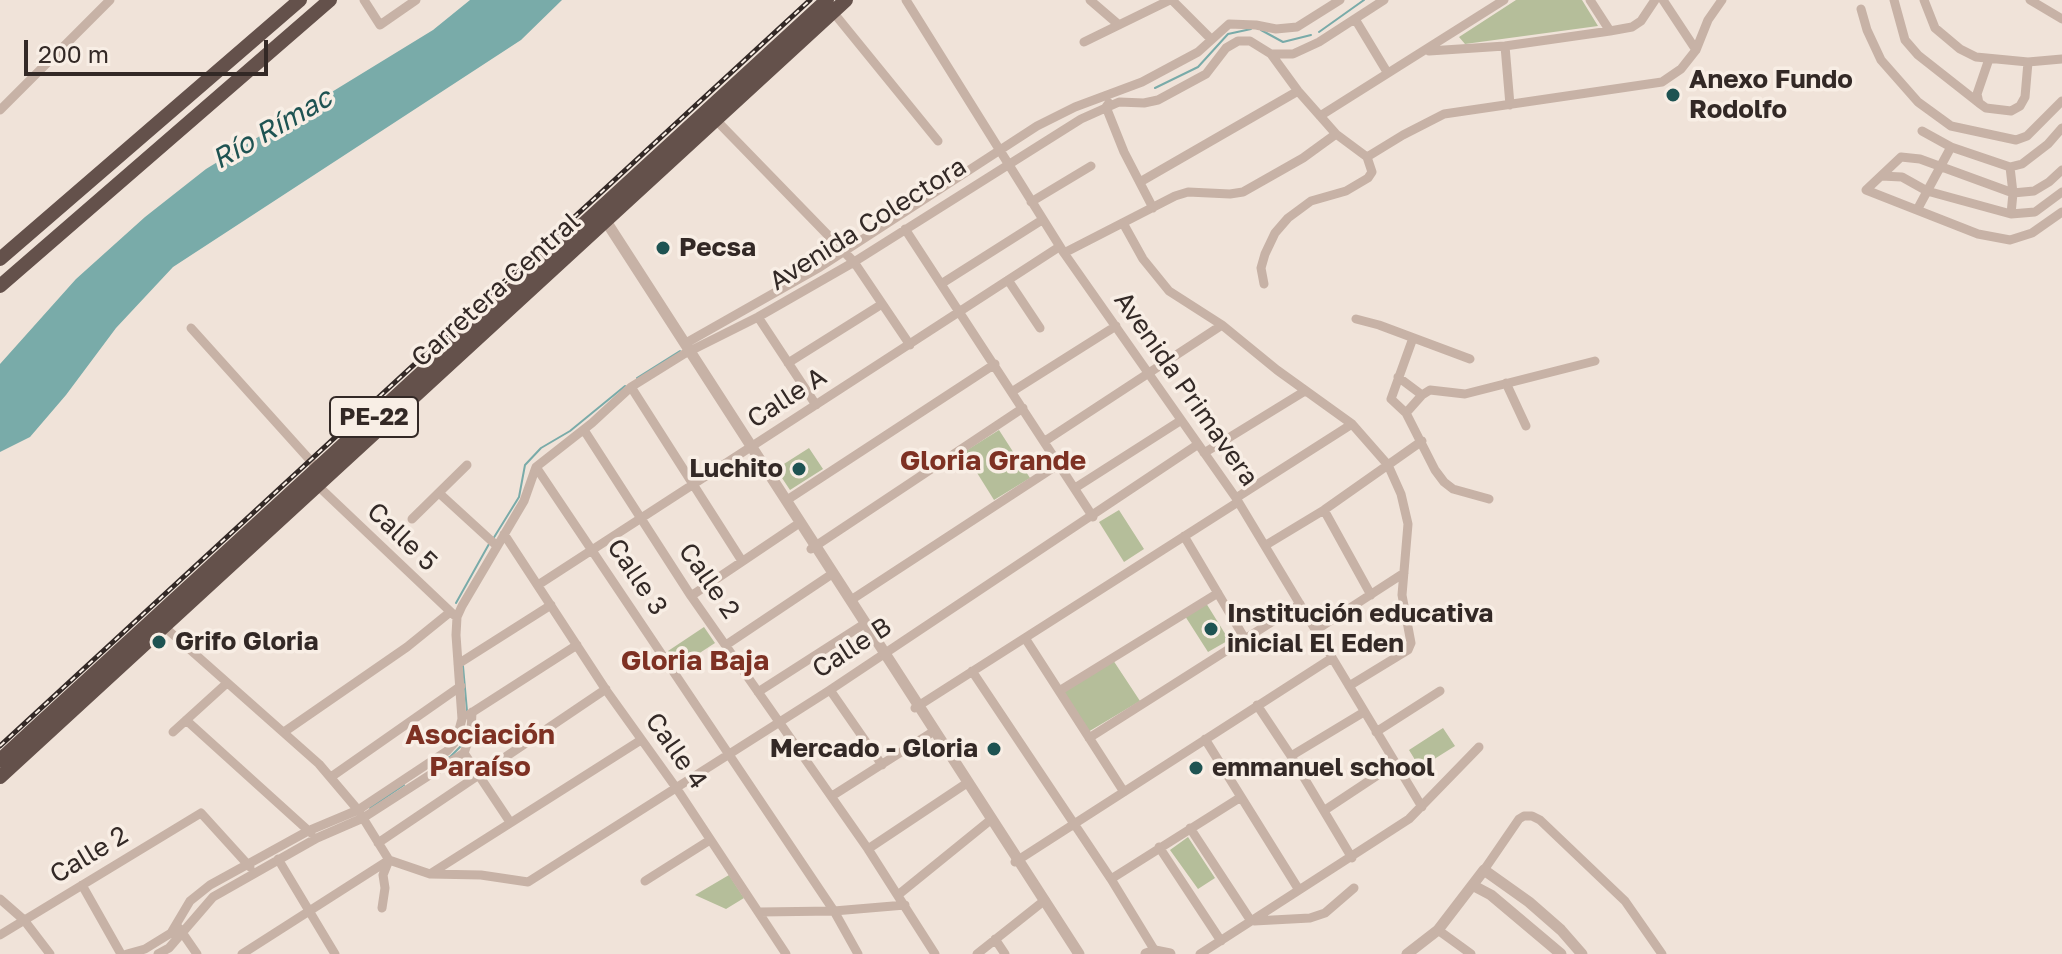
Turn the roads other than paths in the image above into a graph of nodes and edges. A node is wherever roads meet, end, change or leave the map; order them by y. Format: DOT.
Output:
graph roads {
  1 [pos="110,0"];
  2 [pos="300,0"];
  3 [pos="330,0"];
  4 [pos="364,0"];
  5 [pos="416,0"];
  6 [pos="846,0"];
  7 [pos="906,0"];
  8 [pos="1090,0"];
  9 [pos="1171,0"];
  10 [pos="1340,0"];
  11 [pos="1384,0"];
  12 [pos="1504,0"];
  13 [pos="1590,0"];
  14 [pos="1655,0"];
  15 [pos="1663,0"];
  16 [pos="1722,0"];
  17 [pos="1894,0"];
  18 [pos="1924,0"];
  19 [pos="2030,0"];
  20 [pos="830,6"];
  21 [pos="1861,9"];
  22 [pos="1355,19"];
  23 [pos="2062,19"];
  24 [pos="1119,25"];
  25 [pos="1610,31"];
  26 [pos="1211,39"];
  27 [pos="1084,42"];
  28 [pos="1505,46"];
  29 [pos="1696,50"];
  30 [pos="1425,51"];
  31 [pos="1271,54"];
  32 [pos="1989,59"];
  33 [pos="2062,59"];
  34 [pos="2028,62"];
  35 [pos="1387,72"];
  36 [pos="1120,90"];
  37 [pos="1298,91"];
  38 [pos="2062,101"];
  39 [pos="1979,103"];
  40 [pos="1510,105"];
  41 [pos="1106,107"];
  42 [pos="0,110"];
  43 [pos="1320,116"];
  44 [pos="716,120"];
  45 [pos="2062,128"];
  46 [pos="1922,131"];
  47 [pos="1336,134"];
  48 [pos="938,141"];
  49 [pos="1951,147"];
  50 [pos="999,151"];
  51 [pos="1367,157"];
  52 [pos="1007,163"];
  53 [pos="1091,166"];
  54 [pos="1940,166"];
  55 [pos="2010,167"];
  56 [pos="2062,170"];
  57 [pos="1881,176"];
  58 [pos="1140,182"];
  59 [pos="1927,191"];
  60 [pos="2062,192"];
  61 [pos="2013,193"];
  62 [pos="1031,202"];
  63 [pos="1153,208"];
  64 [pos="1917,210"];
  65 [pos="2062,212"];
  66 [pos="2011,214"];
  67 [pos="600,218"];
  68 [pos="1042,220"];
  69 [pos="1123,223"];
  70 [pos="905,229"];
  71 [pos="1062,250"];
  72 [pos="843,251"];
  73 [pos="0,259"];
  74 [pos="854,262"];
  75 [pos="1008,280"];
  76 [pos="941,284"];
  77 [pos="1264,284"];
  78 [pos="0,286"];
  79 [pos="882,304"];
  80 [pos="958,313"];
  81 [pos="758,317"];
  82 [pos="1356,319"];
  83 [pos="1222,325"];
  84 [pos="1116,326"];
  85 [pos="191,328"];
  86 [pos="1040,328"];
  87 [pos="1413,338"];
  88 [pos="910,345"];
  89 [pos="687,349"];
  90 [pos="1470,359"];
  91 [pos="1595,361"];
  92 [pos="788,363"];
  93 [pos="995,364"];
  94 [pos="1149,374"];
  95 [pos="1398,377"];
  96 [pos="1506,383"];
  97 [pos="631,387"];
  98 [pos="1013,391"];
  99 [pos="1305,391"];
  100 [pos="1422,395"];
  101 [pos="816,405"];
  102 [pos="1023,408"];
  103 [pos="1406,413"];
  104 [pos="1180,421"];
  105 [pos="1352,424"];
  106 [pos="1526,426"];
  107 [pos="584,430"];
  108 [pos="1045,441"];
  109 [pos="1422,441"];
  110 [pos="750,448"];
  111 [pos="1201,449"];
  112 [pos="1059,464"];
  113 [pos="467,465"];
  114 [pos="1388,465"];
  115 [pos="536,467"];
  116 [pos="318,469"];
  117 [pos="317,485"];
  118 [pos="694,485"];
  119 [pos="1075,488"];
  120 [pos="439,493"];
  121 [pos="1489,499"];
  122 [pos="787,500"];
  123 [pos="1237,500"];
  124 [pos="1324,510"];
  125 [pos="1093,517"];
  126 [pos="412,519"];
  127 [pos="640,520"];
  128 [pos="795,526"];
  129 [pos="504,534"];
  130 [pos="1184,536"];
  131 [pos="1266,545"];
  132 [pos="497,546"];
  133 [pos="813,548"];
  134 [pos="593,551"];
  135 [pos="742,561"];
  136 [pos="1404,573"];
  137 [pos="829,576"];
  138 [pos="538,585"];
  139 [pos="1218,593"];
  140 [pos="1371,595"];
  141 [pos="691,596"];
  142 [pos="851,600"];
  143 [pos="1300,604"];
  144 [pos="551,605"];
  145 [pos="453,615"];
  146 [pos="159,623"];
  147 [pos="861,626"];
  148 [pos="1316,630"];
  149 [pos="1025,638"];
  150 [pos="1245,639"];
  151 [pos="577,645"];
  152 [pos="726,645"];
  153 [pos="883,654"];
  154 [pos="1332,658"];
  155 [pos="458,664"];
  156 [pos="972,671"];
  157 [pos="227,683"];
  158 [pos="461,686"];
  159 [pos="1349,686"];
  160 [pos="606,689"];
  161 [pos="830,690"];
  162 [pos="1059,691"];
  163 [pos="1440,691"];
  164 [pos="758,692"];
  165 [pos="1257,705"];
  166 [pos="917,706"];
  167 [pos="472,712"];
  168 [pos="1364,712"];
  169 [pos="462,719"];
  170 [pos="186,720"];
  171 [pos="779,722"];
  172 [pos="173,732"];
  173 [pos="284,732"];
  174 [pos="1376,732"];
  175 [pos="931,733"];
  176 [pos="1089,738"];
  177 [pos="1205,739"];
  178 [pos="641,740"];
  179 [pos="1479,747"];
  180 [pos="464,753"];
  181 [pos="729,754"];
  182 [pos="1291,756"];
  183 [pos="0,760"];
  184 [pos="1396,763"];
  185 [pos="882,765"];
  186 [pos="478,775"];
  187 [pos="0,777"];
  188 [pos="331,777"];
  189 [pos="964,785"];
  190 [pos="677,789"];
  191 [pos="1124,792"];
  192 [pos="832,796"];
  193 [pos="1241,797"];
  194 [pos="1422,807"];
  195 [pos="1325,810"];
  196 [pos="361,814"];
  197 [pos="510,822"];
  198 [pos="988,822"];
  199 [pos="1073,824"];
  200 [pos="1190,828"];
  201 [pos="308,831"];
  202 [pos="317,838"];
  203 [pos="710,840"];
  204 [pos="378,843"];
  205 [pos="1159,847"];
  206 [pos="868,849"];
  207 [pos="1352,858"];
  208 [pos="278,859"];
  209 [pos="389,860"];
  210 [pos="1016,861"];
  211 [pos="247,864"];
  212 [pos="1484,870"];
  213 [pos="254,872"];
  214 [pos="430,874"];
  215 [pos="1111,879"];
  216 [pos="645,881"];
  217 [pos="82,885"];
  218 [pos="1474,886"];
  219 [pos="1354,888"];
  220 [pos="1299,890"];
  221 [pos="898,895"];
  222 [pos="0,899"];
  223 [pos="1042,902"];
  224 [pos="905,905"];
  225 [pos="382,908"];
  226 [pos="308,911"];
  227 [pos="834,911"];
  228 [pos="760,912"];
  229 [pos="24,920"];
  230 [pos="1251,921"];
  231 [pos="180,929"];
  232 [pos="1438,930"];
  233 [pos="0,935"];
  234 [pos="995,939"];
  235 [pos="1221,941"];
  236 [pos="1151,953"];
  237 [pos="50,954"];
  238 [pos="124,954"];
  239 [pos="158,954"];
  240 [pos="197,954"];
  241 [pos="242,954"];
  242 [pos="335,954"];
  243 [pos="786,954"];
  244 [pos="858,954"];
  245 [pos="935,954"];
  246 [pos="977,954"];
  247 [pos="1005,954"];
  248 [pos="1071,954"];
  249 [pos="1079,954"];
  250 [pos="1170,954"];
  251 [pos="1200,954"];
  252 [pos="1407,954"];
  253 [pos="1471,954"];
  254 [pos="1561,954"];
  255 [pos="1582,954"];
  256 [pos="1662,954"];
  1 -- 42 [label="street"];
  2 -- 73 [label="highway"];
  3 -- 78 [label="highway"];
  4 -- 5 [label="street"];
  6 -- 20 [label="highway, Carretera Central / PE-22"];
  7 -- 50 [label="street, Avenida Primavera"];
  8 -- 24 [label="street"];
  9 -- 24 [label="street"];
  9 -- 26 [label="street"];
  10 -- 26 [label="street, Avenida Colectora"];
  11 -- 22 [label="street, Avenida Colectora"];
  12 -- 30 [label="street"];
  13 -- 25 [label="street"];
  14 -- 25 [label="street"];
  15 -- 29 [label="street"];
  16 -- 29 [label="street"];
  17 -- 39 [label="street"];
  18 -- 32 [label="street"];
  19 -- 23 [label="street"];
  20 -- 44 [label="highway, Carretera Central / PE-22"];
  20 -- 48 [label="street"];
  20 -- 67 [label="highway, Carretera Central / PE-22"];
  21 -- 38 [label="street"];
  22 -- 31 [label="street, Avenida Colectora"];
  22 -- 35 [label="street"];
  24 -- 27 [label="street"];
  25 -- 28 [label="street"];
  26 -- 36 [label="street, Avenida Colectora"];
  28 -- 30 [label="street"];
  28 -- 40 [label="street"];
  29 -- 40 [label="street"];
  30 -- 35 [label="street"];
  31 -- 37 [label="street"];
  31 -- 41 [label="street, Avenida Colectora"];
  32 -- 34 [label="street"];
  32 -- 39 [label="street"];
  33 -- 34 [label="street"];
  34 -- 39 [label="street"];
  35 -- 43 [label="street"];
  36 -- 41 [label="street"];
  36 -- 50 [label="street, Avenida Colectora"];
  37 -- 43 [label="street"];
  37 -- 58 [label="street"];
  40 -- 51 [label="street"];
  41 -- 52 [label="street, Avenida Colectora"];
  41 -- 58 [label="street"];
  43 -- 47 [label="street"];
  44 -- 67 [label="highway, Carretera Central / PE-22"];
  44 -- 72 [label="street"];
  45 -- 55 [label="street"];
  46 -- 49 [label="street"];
  47 -- 51 [label="street"];
  47 -- 63 [label="street, Calle A"];
  49 -- 54 [label="street"];
  49 -- 55 [label="street"];
  50 -- 52 [label="street, Avenida Primavera"];
  50 -- 72 [label="street, Avenida Colectora"];
  51 -- 77 [label="street"];
  52 -- 62 [label="street, Avenida Primavera"];
  52 -- 70 [label="street, Avenida Colectora"];
  53 -- 62 [label="street"];
  54 -- 57 [label="street"];
  54 -- 59 [label="street"];
  54 -- 61 [label="street"];
  55 -- 61 [label="street"];
  56 -- 61 [label="street"];
  57 -- 59 [label="street"];
  57 -- 64 [label="street"];
  58 -- 63 [label="street"];
  59 -- 64 [label="street"];
  59 -- 66 [label="street"];
  60 -- 66 [label="street"];
  61 -- 66 [label="street"];
  62 -- 68 [label="street, Avenida Primavera"];
  63 -- 69 [label="street, Calle A"];
  64 -- 65 [label="street"];
  67 -- 89 [label="street"];
  67 -- 116 [label="highway, Carretera Central / PE-22"];
  67 -- 117 [label="highway, Carretera Central / PE-22"];
  68 -- 71 [label="street, Avenida Primavera"];
  68 -- 76 [label="street"];
  69 -- 71 [label="street, Calle A"];
  69 -- 83 [label="street"];
  70 -- 74 [label="street, Avenida Colectora"];
  70 -- 76 [label="street"];
  71 -- 75 [label="street, Calle A"];
  71 -- 84 [label="street, Avenida Primavera"];
  72 -- 74 [label="street"];
  72 -- 89 [label="street, Avenida Colectora"];
  74 -- 79 [label="street"];
  74 -- 81 [label="street, Avenida Colectora"];
  75 -- 80 [label="street, Calle A"];
  75 -- 86 [label="street"];
  76 -- 80 [label="street"];
  79 -- 88 [label="street"];
  79 -- 92 [label="street"];
  80 -- 88 [label="street, Calle A"];
  80 -- 93 [label="street"];
  81 -- 89 [label="street, Avenida Colectora"];
  81 -- 92 [label="street"];
  82 -- 87 [label="street"];
  83 -- 94 [label="street"];
  83 -- 99 [label="street"];
  84 -- 94 [label="street, Avenida Primavera"];
  84 -- 98 [label="street"];
  85 -- 116 [label="street"];
  87 -- 90 [label="street"];
  87 -- 95 [label="street"];
  88 -- 101 [label="street, Calle A"];
  89 -- 97 [label="street, Avenida Colectora"];
  89 -- 110 [label="street"];
  91 -- 96 [label="street"];
  92 -- 101 [label="street"];
  93 -- 98 [label="street"];
  93 -- 122 [label="street"];
  94 -- 104 [label="street, Avenida Primavera"];
  94 -- 108 [label="street"];
  95 -- 100 [label="street"];
  95 -- 103 [label="street"];
  96 -- 100 [label="street"];
  96 -- 106 [label="street"];
  97 -- 107 [label="street, Avenida Colectora"];
  97 -- 118 [label="street"];
  98 -- 102 [label="street"];
  99 -- 105 [label="street"];
  99 -- 111 [label="street, Calle B"];
  100 -- 103 [label="street"];
  101 -- 110 [label="street, Calle A"];
  102 -- 108 [label="street"];
  102 -- 133 [label="street"];
  103 -- 109 [label="street"];
  104 -- 111 [label="street, Avenida Primavera"];
  104 -- 119 [label="street"];
  105 -- 114 [label="street"];
  105 -- 123 [label="street"];
  107 -- 115 [label="street, Avenida Colectora"];
  107 -- 127 [label="street, Calle 2"];
  108 -- 112 [label="street"];
  109 -- 114 [label="street"];
  109 -- 121 [label="street"];
  110 -- 118 [label="street, Calle A"];
  110 -- 122 [label="street"];
  110 -- 128 [label="street"];
  111 -- 123 [label="street, Avenida Primavera"];
  111 -- 125 [label="street, Calle B"];
  112 -- 119 [label="street"];
  112 -- 142 [label="street"];
  113 -- 120 [label="street"];
  114 -- 124 [label="street"];
  114 -- 136 [label="street"];
  115 -- 129 [label="street"];
  115 -- 134 [label="street, Calle 3"];
  116 -- 146 [label="highway, Carretera Central / PE-22"];
  117 -- 145 [label="street, Calle 5"];
  117 -- 146 [label="highway, Carretera Central / PE-22"];
  118 -- 127 [label="street, Calle A"];
  118 -- 135 [label="street"];
  119 -- 125 [label="street"];
  120 -- 126 [label="street"];
  120 -- 132 [label="street"];
  122 -- 133 [label="street"];
  123 -- 130 [label="street"];
  123 -- 131 [label="street, Avenida Primavera"];
  124 -- 131 [label="street"];
  124 -- 140 [label="street"];
  125 -- 153 [label="street, Calle B"];
  127 -- 134 [label="street, Calle A"];
  127 -- 141 [label="street, Calle 2"];
  128 -- 133 [label="street"];
  128 -- 135 [label="street"];
  129 -- 132 [label="street"];
  129 -- 138 [label="street, Calle 4"];
  130 -- 139 [label="street"];
  130 -- 149 [label="street"];
  131 -- 143 [label="street, Avenida Primavera"];
  132 -- 145 [label="street"];
  133 -- 137 [label="street"];
  133 -- 142 [label="street"];
  134 -- 138 [label="street, Calle A"];
  134 -- 181 [label="street, Calle 3"];
  135 -- 141 [label="street"];
  136 -- 140 [label="street"];
  136 -- 159 [label="street"];
  137 -- 147 [label="street"];
  137 -- 152 [label="street"];
  138 -- 144 [label="street, Calle 4"];
  139 -- 150 [label="street"];
  139 -- 162 [label="street"];
  140 -- 148 [label="street"];
  141 -- 152 [label="street, Calle 2"];
  142 -- 153 [label="street"];
  143 -- 148 [label="street, Avenida Primavera"];
  143 -- 150 [label="street"];
  144 -- 151 [label="street, Calle 4"];
  144 -- 155 [label="street"];
  145 -- 155 [label="street"];
  145 -- 173 [label="street"];
  146 -- 157 [label="street"];
  146 -- 183 [label="highway, Carretera Central / PE-22"];
  146 -- 187 [label="highway, Carretera Central / PE-22"];
  147 -- 153 [label="street"];
  147 -- 164 [label="street"];
  148 -- 154 [label="street, Avenida Primavera"];
  149 -- 156 [label="street"];
  149 -- 162 [label="street"];
  150 -- 176 [label="street"];
  151 -- 160 [label="street, Calle 4"];
  151 -- 167 [label="street"];
  152 -- 164 [label="street, Calle 2"];
  153 -- 161 [label="street, Calle B"];
  153 -- 166 [label="street"];
  154 -- 159 [label="street, Avenida Primavera"];
  154 -- 165 [label="street"];
  155 -- 158 [label="street"];
  156 -- 166 [label="street"];
  156 -- 199 [label="street"];
  157 -- 170 [label="street"];
  157 -- 173 [label="street"];
  158 -- 169 [label="street"];
  158 -- 188 [label="street"];
  159 -- 168 [label="street, Avenida Primavera"];
  160 -- 178 [label="street, Calle 4"];
  160 -- 186 [label="street"];
  161 -- 171 [label="street, Calle B"];
  161 -- 185 [label="street"];
  162 -- 176 [label="street"];
  163 -- 174 [label="street"];
  164 -- 171 [label="street, Calle 2"];
  165 -- 177 [label="street"];
  165 -- 182 [label="street"];
  166 -- 175 [label="street"];
  166 -- 210 [label="street"];
  167 -- 169 [label="street"];
  167 -- 180 [label="street"];
  168 -- 174 [label="street, Avenida Primavera"];
  168 -- 182 [label="street"];
  169 -- 196 [label="street"];
  170 -- 172 [label="street"];
  170 -- 201 [label="street"];
  171 -- 181 [label="street, Calle B"];
  171 -- 192 [label="street, Calle 2"];
  173 -- 188 [label="street"];
  174 -- 184 [label="street, Avenida Primavera"];
  175 -- 185 [label="street"];
  175 -- 189 [label="street"];
  176 -- 191 [label="street"];
  177 -- 191 [label="street"];
  177 -- 193 [label="street"];
  178 -- 190 [label="street, Calle 4"];
  178 -- 197 [label="street"];
  179 -- 194 [label="street"];
  180 -- 186 [label="street"];
  180 -- 196 [label="street"];
  181 -- 190 [label="street, Calle B"];
  181 -- 227 [label="street, Calle 3"];
  182 -- 195 [label="street"];
  184 -- 194 [label="street, Avenida Primavera"];
  184 -- 195 [label="street"];
  185 -- 192 [label="street"];
  186 -- 197 [label="street"];
  186 -- 204 [label="street"];
  188 -- 196 [label="street"];
  189 -- 198 [label="street"];
  189 -- 206 [label="street"];
  190 -- 203 [label="street, Calle 4"];
  190 -- 214 [label="street, Calle B"];
  191 -- 199 [label="street"];
  192 -- 206 [label="street, Calle 2"];
  193 -- 200 [label="street"];
  193 -- 220 [label="street"];
  194 -- 207 [label="street"];
  195 -- 207 [label="street"];
  196 -- 201 [label="street"];
  196 -- 202 [label="street"];
  196 -- 204 [label="street"];
  197 -- 214 [label="street"];
  198 -- 210 [label="street"];
  198 -- 221 [label="street"];
  199 -- 210 [label="street"];
  199 -- 215 [label="street"];
  200 -- 205 [label="street"];
  200 -- 230 [label="street"];
  201 -- 202 [label="street"];
  201 -- 211 [label="street"];
  202 -- 208 [label="street"];
  203 -- 216 [label="street"];
  203 -- 228 [label="street, Calle 4"];
  204 -- 209 [label="street"];
  205 -- 215 [label="street"];
  205 -- 235 [label="street"];
  206 -- 221 [label="street, Calle 2"];
  207 -- 220 [label="street"];
  208 -- 213 [label="street"];
  208 -- 226 [label="street"];
  209 -- 214 [label="street"];
  209 -- 225 [label="street"];
  209 -- 226 [label="street"];
  210 -- 223 [label="street"];
  211 -- 213 [label="street"];
  211 -- 217 [label="street, Calle 2"];
  211 -- 231 [label="street"];
  212 -- 218 [label="street"];
  212 -- 255 [label="street"];
  212 -- 256 [label="street"];
  213 -- 231 [label="street"];
  215 -- 236 [label="street"];
  217 -- 229 [label="street, Calle 2"];
  217 -- 238 [label="street"];
  218 -- 232 [label="street"];
  218 -- 254 [label="street"];
  219 -- 230 [label="street"];
  220 -- 230 [label="street"];
  221 -- 224 [label="street, Calle 2"];
  222 -- 229 [label="street"];
  223 -- 234 [label="street"];
  223 -- 248 [label="street"];
  223 -- 249 [label="street"];
  224 -- 227 [label="street"];
  224 -- 245 [label="street, Calle 2"];
  226 -- 241 [label="street"];
  226 -- 242 [label="street"];
  227 -- 228 [label="street"];
  227 -- 244 [label="street, Calle 3"];
  228 -- 243 [label="street, Calle 4"];
  229 -- 233 [label="street, Calle 2"];
  229 -- 237 [label="street"];
  230 -- 235 [label="street"];
  231 -- 238 [label="street"];
  231 -- 239 [label="street"];
  231 -- 240 [label="street"];
  232 -- 252 [label="street"];
  232 -- 253 [label="street"];
  234 -- 246 [label="street"];
  234 -- 247 [label="street"];
  235 -- 251 [label="street"];
  236 -- 250 [label="street"];
}
